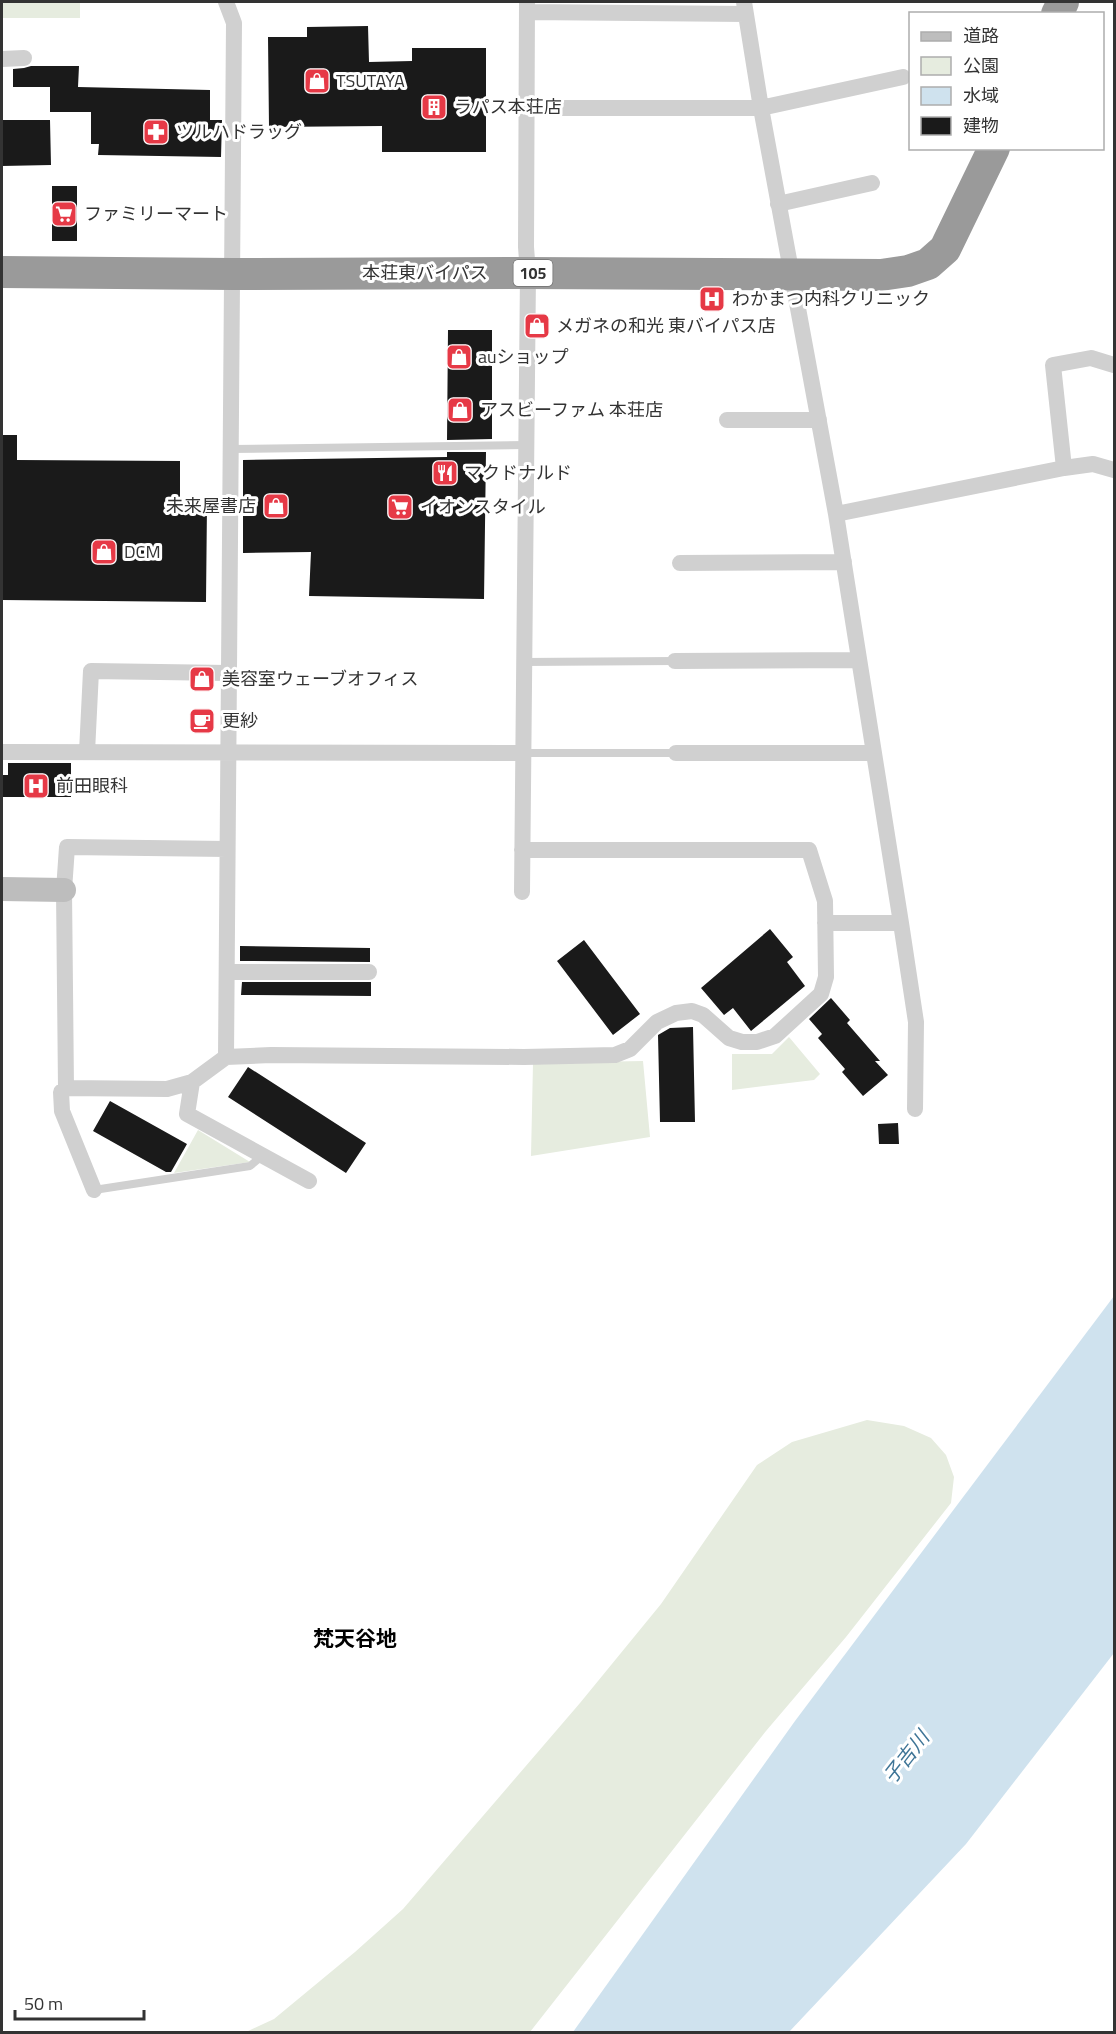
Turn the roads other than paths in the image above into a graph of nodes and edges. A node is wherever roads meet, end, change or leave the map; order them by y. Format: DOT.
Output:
graph roads {
  1 [pos="226,2"];
  2 [pos="527,7"];
  3 [pos="745,8"];
  4 [pos="24,58"];
  5 [pos="2,59"];
  6 [pos="903,77"];
  7 [pos="528,108"];
  8 [pos="760,108"];
  9 [pos="993,150"];
  10 [pos="872,183"];
  11 [pos="778,204"];
  12 [pos="2,272"];
  13 [pos="528,273"];
  14 [pos="232,274"];
  15 [pos="792,276"];
  16 [pos="1114,365"];
  17 [pos="727,420"];
  18 [pos="819,420"];
  19 [pos="525,445"];
  20 [pos="230,449"];
  21 [pos="1064,468"];
  22 [pos="1114,470"];
  23 [pos="836,514"];
  24 [pos="680,562"];
  25 [pos="843,562"];
  26 [pos="859,660"];
  27 [pos="675,661"];
  28 [pos="523,662"];
  29 [pos="228,673"];
  30 [pos="2,752"];
  31 [pos="87,752"];
  32 [pos="522,753"];
  33 [pos="676,753"];
  34 [pos="874,753"];
  35 [pos="229,754"];
  36 [pos="227,849"];
  37 [pos="522,850"];
  38 [pos="2,889"];
  39 [pos="64,890"];
  40 [pos="522,892"];
  41 [pos="825,923"];
  42 [pos="901,923"];
  43 [pos="226,972"];
  44 [pos="369,972"];
  45 [pos="226,1057"];
  46 [pos="192,1082"];
  47 [pos="66,1088"];
  48 [pos="915,1109"];
  49 [pos="262,1156"];
  50 [pos="309,1181"];
  51 [pos="94,1190"];
  1 -- 14 [label="street"];
  2 -- 3 [label="street"];
  2 -- 7 [label="street"];
  3 -- 8 [label="street"];
  4 -- 5 [label="street"];
  6 -- 8 [label="street"];
  7 -- 8 [label="street"];
  7 -- 13 [label="street"];
  8 -- 11 [label="street"];
  9 -- 15 [label="highway, 本荘東バイパス / 105"];
  10 -- 11 [label="street"];
  11 -- 15 [label="street"];
  12 -- 14 [label="highway, 本荘東バイパス / 105"];
  13 -- 14 [label="highway, 本荘東バイパス / 105"];
  13 -- 15 [label="highway, 本荘東バイパス / 105"];
  13 -- 19 [label="street"];
  14 -- 20 [label="street"];
  15 -- 18 [label="street"];
  16 -- 21 [label="street"];
  17 -- 18 [label="street"];
  18 -- 23 [label="street"];
  19 -- 20 [label="lane"];
  19 -- 28 [label="street"];
  20 -- 29 [label="street"];
  21 -- 22 [label="street"];
  21 -- 23 [label="street"];
  23 -- 25 [label="street"];
  24 -- 25 [label="street"];
  25 -- 26 [label="street"];
  26 -- 27 [label="street"];
  26 -- 34 [label="street"];
  27 -- 28 [label="lane"];
  28 -- 32 [label="street"];
  29 -- 31 [label="street"];
  29 -- 35 [label="street"];
  30 -- 31 [label="street"];
  31 -- 35 [label="street"];
  32 -- 33 [label="lane"];
  32 -- 35 [label="street"];
  32 -- 37 [label="street"];
  33 -- 34 [label="street"];
  34 -- 42 [label="street"];
  35 -- 36 [label="street"];
  36 -- 39 [label="street"];
  36 -- 43 [label="street"];
  37 -- 40 [label="street"];
  37 -- 41 [label="street"];
  38 -- 39 [label="street"];
  39 -- 47 [label="street"];
  41 -- 42 [label="street"];
  41 -- 45 [label="street"];
  42 -- 48 [label="street"];
  43 -- 44 [label="street"];
  43 -- 45 [label="street"];
  45 -- 46 [label="street"];
  46 -- 47 [label="street"];
  46 -- 49 [label="street"];
  47 -- 51 [label="street"];
  49 -- 50 [label="street"];
  49 -- 51 [label="lane"];
}
